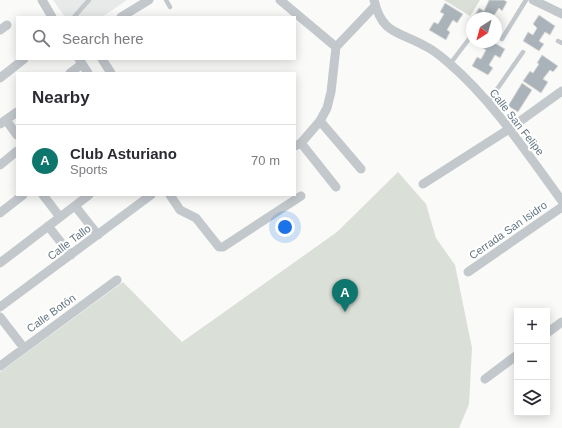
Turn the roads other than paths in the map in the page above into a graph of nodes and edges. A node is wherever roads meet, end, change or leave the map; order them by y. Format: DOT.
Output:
graph roads {
  1 [pos="42,0"];
  2 [pos="89,0"];
  3 [pos="149,0"];
  4 [pos="166,0"];
  5 [pos="280,0"];
  6 [pos="526,0"];
  7 [pos="533,0"];
  8 [pos="375,3"];
  9 [pos="170,7"];
  10 [pos="131,14"];
  11 [pos="562,14"];
  12 [pos="51,16"];
  13 [pos="75,16"];
  14 [pos="502,38"];
  15 [pos="466,43"];
  16 [pos="336,47"];
  17 [pos="523,52"];
  18 [pos="23,60"];
  19 [pos="103,60"];
  20 [pos="81,62"];
  21 [pos="450,64"];
  22 [pos="71,72"];
  23 [pos="87,72"];
  24 [pos="110,72"];
  25 [pos="0,78"];
  26 [pos="562,91"];
  27 [pos="488,102"];
  28 [pos="16,113"];
  29 [pos="320,121"];
  30 [pos="3,122"];
  31 [pos="509,129"];
  32 [pos="16,134"];
  33 [pos="298,145"];
  34 [pos="16,155"];
  35 [pos="0,165"];
  36 [pos="361,169"];
  37 [pos="423,184"];
  38 [pos="336,187"];
  39 [pos="22,196"];
  40 [pos="44,196"];
  41 [pos="88,196"];
  42 [pos="151,196"];
  43 [pos="171,196"];
  44 [pos="301,196"];
  45 [pos="562,201"];
  46 [pos="75,206"];
  47 [pos="562,207"];
  48 [pos="0,213"];
  49 [pos="60,217"];
  50 [pos="48,226"];
  51 [pos="98,236"];
  52 [pos="71,255"];
  53 [pos="0,263"];
  54 [pos="468,272"];
  55 [pos="117,280"];
  56 [pos="0,307"];
  57 [pos="0,317"];
  58 [pos="562,322"];
  59 [pos="550,331"];
  60 [pos="24,348"];
  61 [pos="514,357"];
  62 [pos="0,366"];
  63 [pos="485,379"];
  1 -- 12 [label="street"];
  2 -- 13 [label="lane"];
  3 -- 10 [label="street"];
  4 -- 9 [label="lane"];
  5 -- 16 [label="street"];
  6 -- 14 [label="lane"];
  7 -- 11 [label="street"];
  8 -- 16 [label="street"];
  8 -- 21 [label="street, Calle San Felipe"];
  15 -- 21 [label="lane"];
  16 -- 29 [label="street"];
  17 -- 27 [label="lane"];
  18 -- 25 [label="street"];
  19 -- 24 [label="street"];
  20 -- 22 [label="street"];
  20 -- 23 [label="street"];
  21 -- 27 [label="street, Calle San Felipe"];
  26 -- 31 [label="street"];
  27 -- 31 [label="street, Calle San Felipe"];
  28 -- 30 [label="street"];
  29 -- 33 [label="street"];
  29 -- 36 [label="street"];
  30 -- 32 [label="street"];
  31 -- 37 [label="street"];
  31 -- 45 [label="street, Calle San Felipe"];
  33 -- 38 [label="street"];
  34 -- 35 [label="street"];
  39 -- 48 [label="street"];
  40 -- 49 [label="street"];
  41 -- 46 [label="street"];
  42 -- 51 [label="street, Calle Tallo"];
  43 -- 44 [label="street"];
  46 -- 49 [label="street"];
  46 -- 51 [label="street"];
  47 -- 54 [label="street, Cerrada San Isidro"];
  49 -- 50 [label="street"];
  50 -- 52 [label="street"];
  50 -- 53 [label="street"];
  51 -- 52 [label="street, Calle Tallo"];
  52 -- 56 [label="street, Calle Tallo"];
  55 -- 60 [label="street, Calle Botón"];
  57 -- 60 [label="street"];
  58 -- 59 [label="street"];
  60 -- 62 [label="street, Calle Botón"];
  61 -- 63 [label="street"];
}
